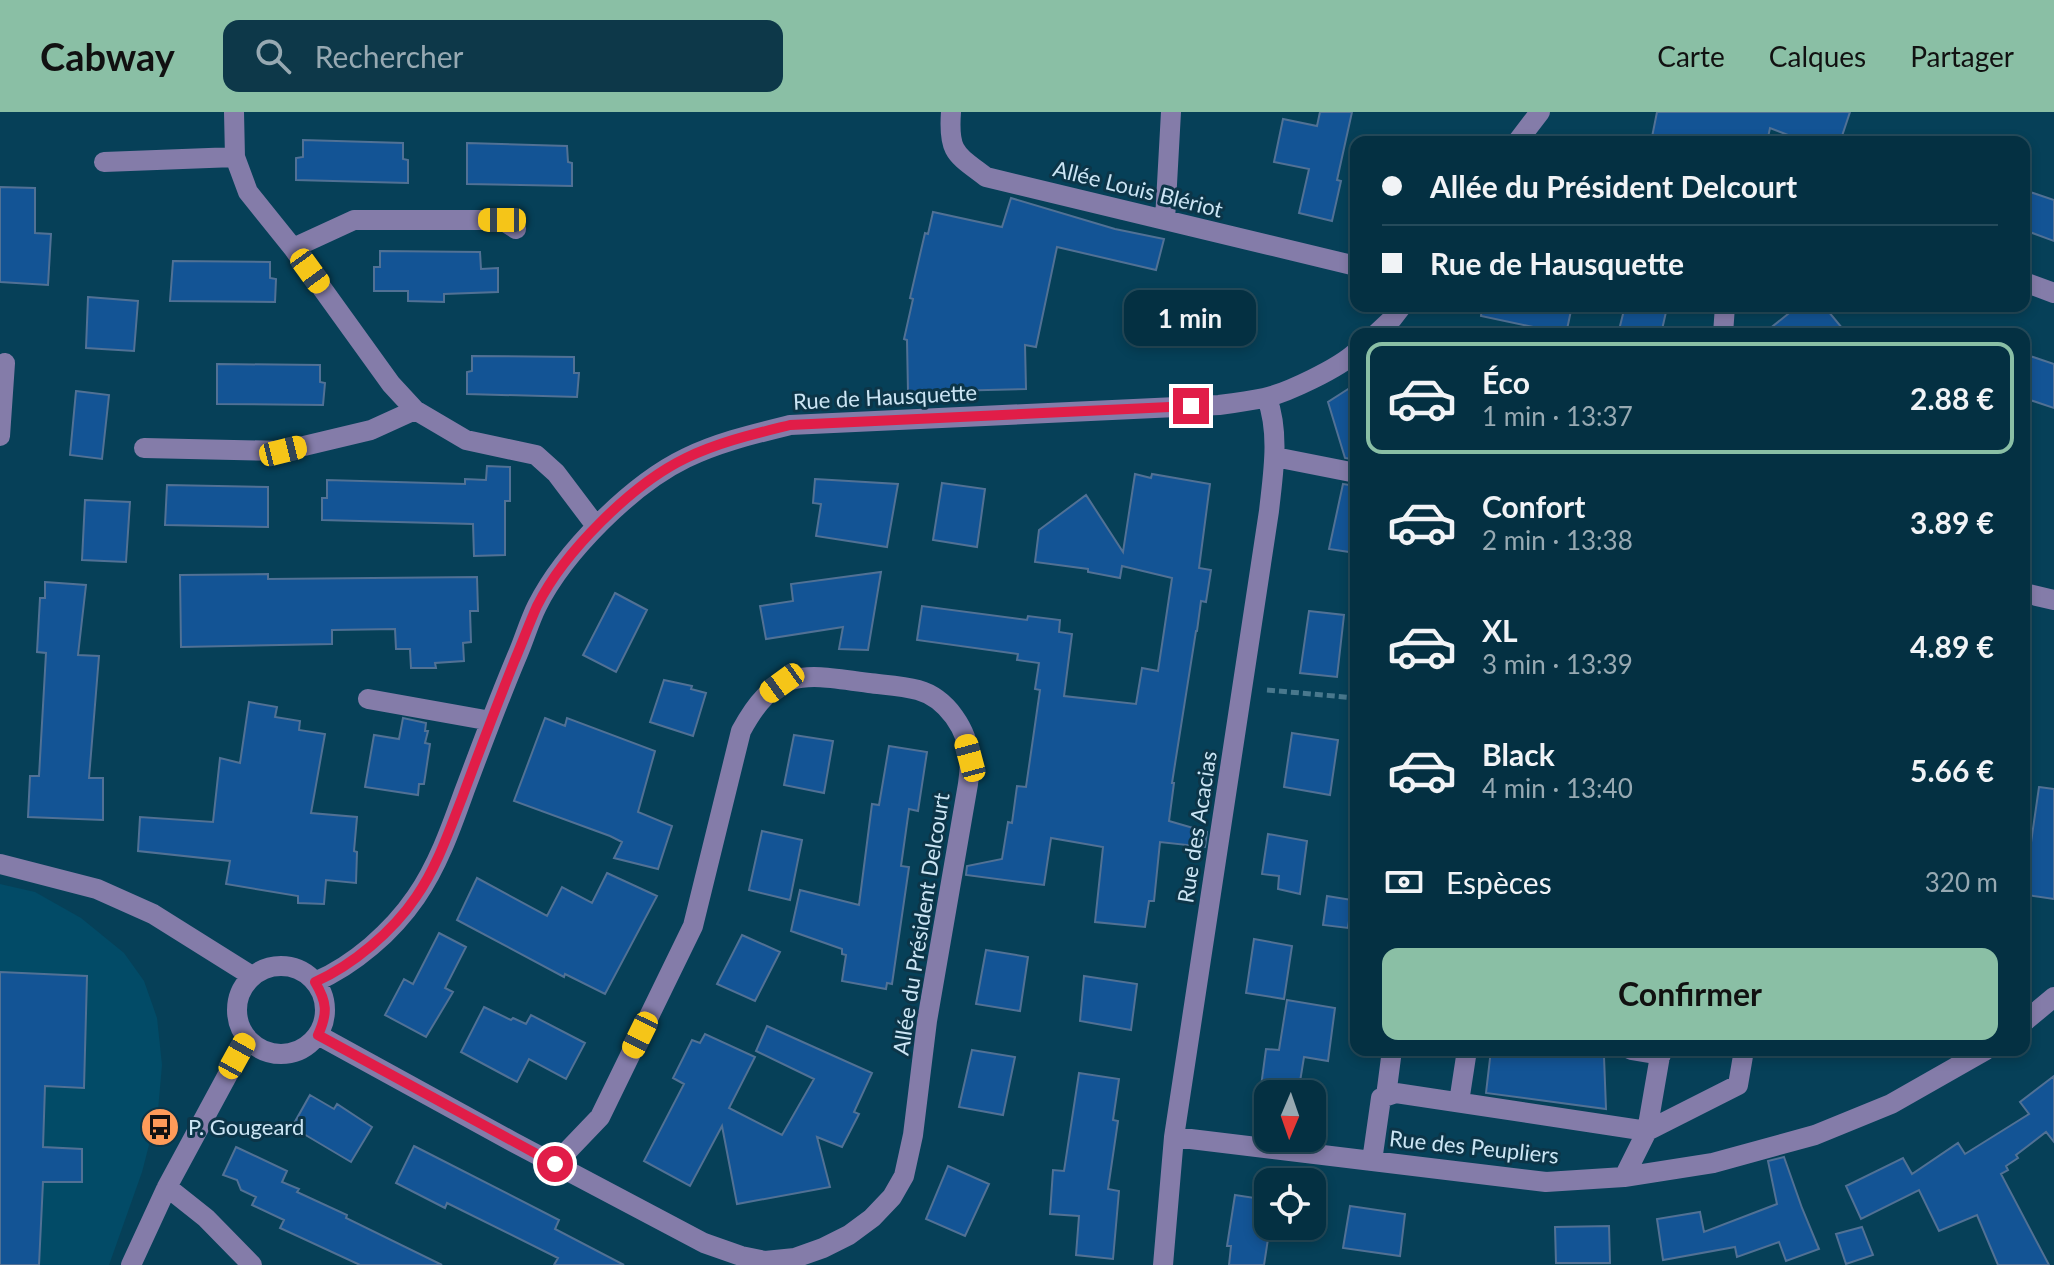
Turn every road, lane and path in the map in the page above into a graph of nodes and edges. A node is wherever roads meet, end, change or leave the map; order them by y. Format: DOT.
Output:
graph roads {
  1 [pos="234,112"];
  2 [pos="951,112"];
  3 [pos="1171,112"];
  4 [pos="1540,112"];
  5 [pos="1522,136"];
  6 [pos="235,157"];
  7 [pos="104,162"];
  8 [pos="1165,220"];
  9 [pos="516,229"];
  10 [pos="293,248"];
  11 [pos="1350,265"];
  12 [pos="2030,284"];
  13 [pos="2054,293"];
  14 [pos="1397,312"];
  15 [pos="1382,328"];
  16 [pos="1350,357"];
  17 [pos="5,363"];
  18 [pos="1267,398"];
  19 [pos="415,410"];
  20 [pos="0,436"];
  21 [pos="144,448"];
  22 [pos="1275,457"];
  23 [pos="1350,472"];
  24 [pos="596,526"];
  25 [pos="2030,594"];
  26 [pos="2054,600"];
  27 [pos="1242,687"];
  28 [pos="1350,697"];
  29 [pos="368,699"];
  30 [pos="491,721"];
  31 [pos="0,864"];
  32 [pos="252,976"];
  33 [pos="315,982"];
  34 [pos="2054,997"];
  35 [pos="2030,1017"];
  36 [pos="318,1035"];
  37 [pos="247,1039"];
  38 [pos="1391,1056"];
  39 [pos="1466,1056"];
  40 [pos="1660,1056"];
  41 [pos="1743,1056"];
  42 [pos="1975,1056"];
  43 [pos="1386,1096"];
  44 [pos="1459,1102"];
  45 [pos="1647,1131"];
  46 [pos="1174,1137"];
  47 [pos="1372,1161"];
  48 [pos="555,1164"];
  49 [pos="1624,1177"];
  50 [pos="167,1187"];
  51 [pos="131,1265"];
  52 [pos="252,1265"];
  53 [pos="1163,1265"];
  1 -- 6 [label="street"];
  2 -- 8 [label="street, Allée Louis Blériot"];
  3 -- 8 [label="street"];
  4 -- 5 [label="street"];
  6 -- 7 [label="street"];
  6 -- 10 [label="street"];
  8 -- 11 [label="street, Allée Louis Blériot"];
  9 -- 10 [label="street"];
  10 -- 19 [label="street"];
  12 -- 13 [label="street"];
  14 -- 15 [label="street"];
  16 -- 18 [label="street, Rue de Hausquette"];
  17 -- 20 [label="street"];
  18 -- 22 [label="street, Rue des Acacias"];
  18 -- 24 [label="street, Rue de Hausquette"];
  19 -- 21 [label="street"];
  19 -- 24 [label="street"];
  22 -- 23 [label="street"];
  22 -- 27 [label="street, Rue des Acacias"];
  24 -- 30 [label="street, Rue de Hausquette"];
  25 -- 26 [label="street"];
  27 -- 28 [label="path"];
  27 -- 46 [label="street, Rue des Acacias"];
  29 -- 30 [label="street"];
  30 -- 33 [label="street, Rue de Hausquette"];
  31 -- 32 [label="street"];
  32 -- 33 [label="street"];
  32 -- 37 [label="street"];
  33 -- 36 [label="street"];
  34 -- 35 [label="street"];
  36 -- 37 [label="street"];
  36 -- 48 [label="street, Allée du Président Delcourt"];
  37 -- 50 [label="street"];
  38 -- 43 [label="street"];
  39 -- 44 [label="street"];
  40 -- 45 [label="street"];
  41 -- 45 [label="street"];
  42 -- 49 [label="street, Rue des Peupliers"];
  43 -- 44 [label="street"];
  43 -- 47 [label="street"];
  44 -- 45 [label="street"];
  45 -- 49 [label="street"];
  46 -- 47 [label="street, Rue des Peupliers"];
  46 -- 53 [label="street, Rue des Acacias"];
  47 -- 49 [label="street, Rue des Peupliers"];
  48 -- 48 [label="street, Allée du Président Delcourt"];
  50 -- 51 [label="street"];
  50 -- 52 [label="street"];
}
